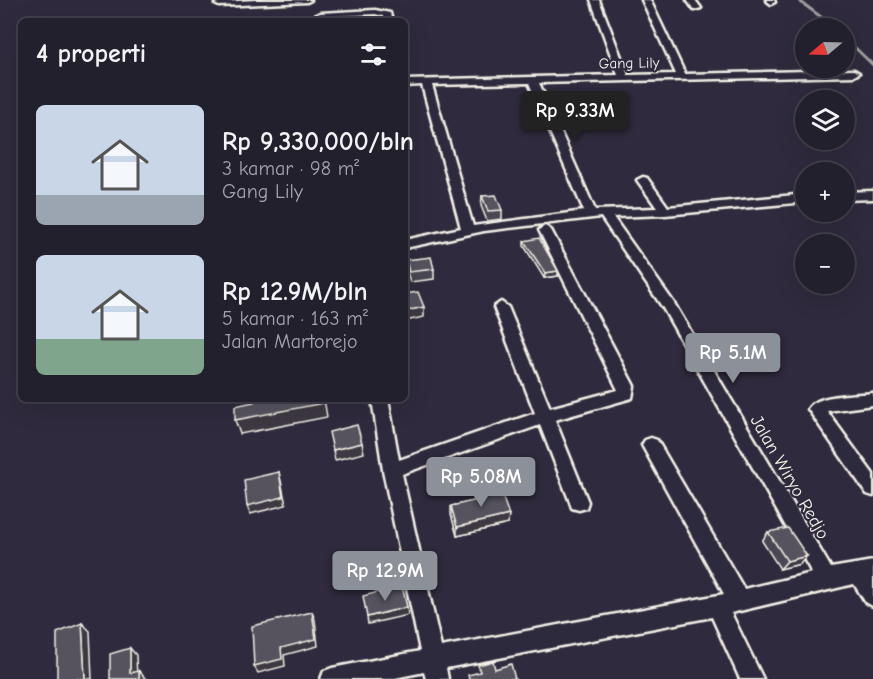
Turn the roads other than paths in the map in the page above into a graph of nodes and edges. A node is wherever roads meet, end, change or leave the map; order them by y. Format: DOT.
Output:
graph roads {
  1 [pos="308,0"];
  2 [pos="315,0"];
  3 [pos="361,0"];
  4 [pos="595,0"];
  5 [pos="646,0"];
  6 [pos="691,0"];
  7 [pos="219,4"];
  8 [pos="697,8"];
  9 [pos="356,13"];
  10 [pos="321,18"];
  11 [pos="387,18"];
  12 [pos="795,74"];
  13 [pos="682,77"];
  14 [pos="624,78"];
  15 [pos="533,81"];
  16 [pos="426,82"];
  17 [pos="408,83"];
  18 [pos="643,180"];
  19 [pos="873,195"];
  20 [pos="855,196"];
  21 [pos="795,199"];
  22 [pos="665,211"];
  23 [pos="597,214"];
  24 [pos="468,230"];
  25 [pos="545,230"];
  26 [pos="408,243"];
  27 [pos="501,307"];
  28 [pos="381,402"];
  29 [pos="870,404"];
  30 [pos="545,416"];
  31 [pos="651,445"];
  32 [pos="392,470"];
  33 [pos="873,488"];
  34 [pos="579,502"];
  35 [pos="866,572"];
  36 [pos="826,579"];
  37 [pos="873,596"];
  38 [pos="739,601"];
  39 [pos="717,606"];
  40 [pos="435,668"];
  41 [pos="332,679"];
  42 [pos="752,679"];
  1 -- 7 [label="street"];
  2 -- 10 [label="street"];
  3 -- 9 [label="street"];
  4 -- 14 [label="street"];
  5 -- 13 [label="street"];
  6 -- 8 [label="street"];
  9 -- 10 [label="street"];
  9 -- 11 [label="street"];
  12 -- 13 [label="street, Gang Lily"];
  13 -- 14 [label="street, Gang Lily"];
  14 -- 15 [label="street, Gang Lily"];
  15 -- 16 [label="street, Gang Lily"];
  15 -- 23 [label="street, Jalan Wiryo Redjo"];
  16 -- 17 [label="street, Gang Lily"];
  16 -- 24 [label="street"];
  18 -- 22 [label="street"];
  19 -- 20 [label="street"];
  21 -- 22 [label="street"];
  22 -- 23 [label="street"];
  23 -- 24 [label="street"];
  23 -- 36 [label="street, Jalan Wiryo Redjo"];
  24 -- 26 [label="street"];
  25 -- 30 [label="street"];
  27 -- 30 [label="street"];
  28 -- 32 [label="street"];
  29 -- 33 [label="street"];
  30 -- 32 [label="street"];
  30 -- 34 [label="street"];
  31 -- 38 [label="street"];
  32 -- 40 [label="street"];
  35 -- 36 [label="street"];
  35 -- 37 [label="street"];
  36 -- 38 [label="street"];
  38 -- 39 [label="street"];
  39 -- 40 [label="street"];
  39 -- 42 [label="street"];
  40 -- 41 [label="street"];
}
